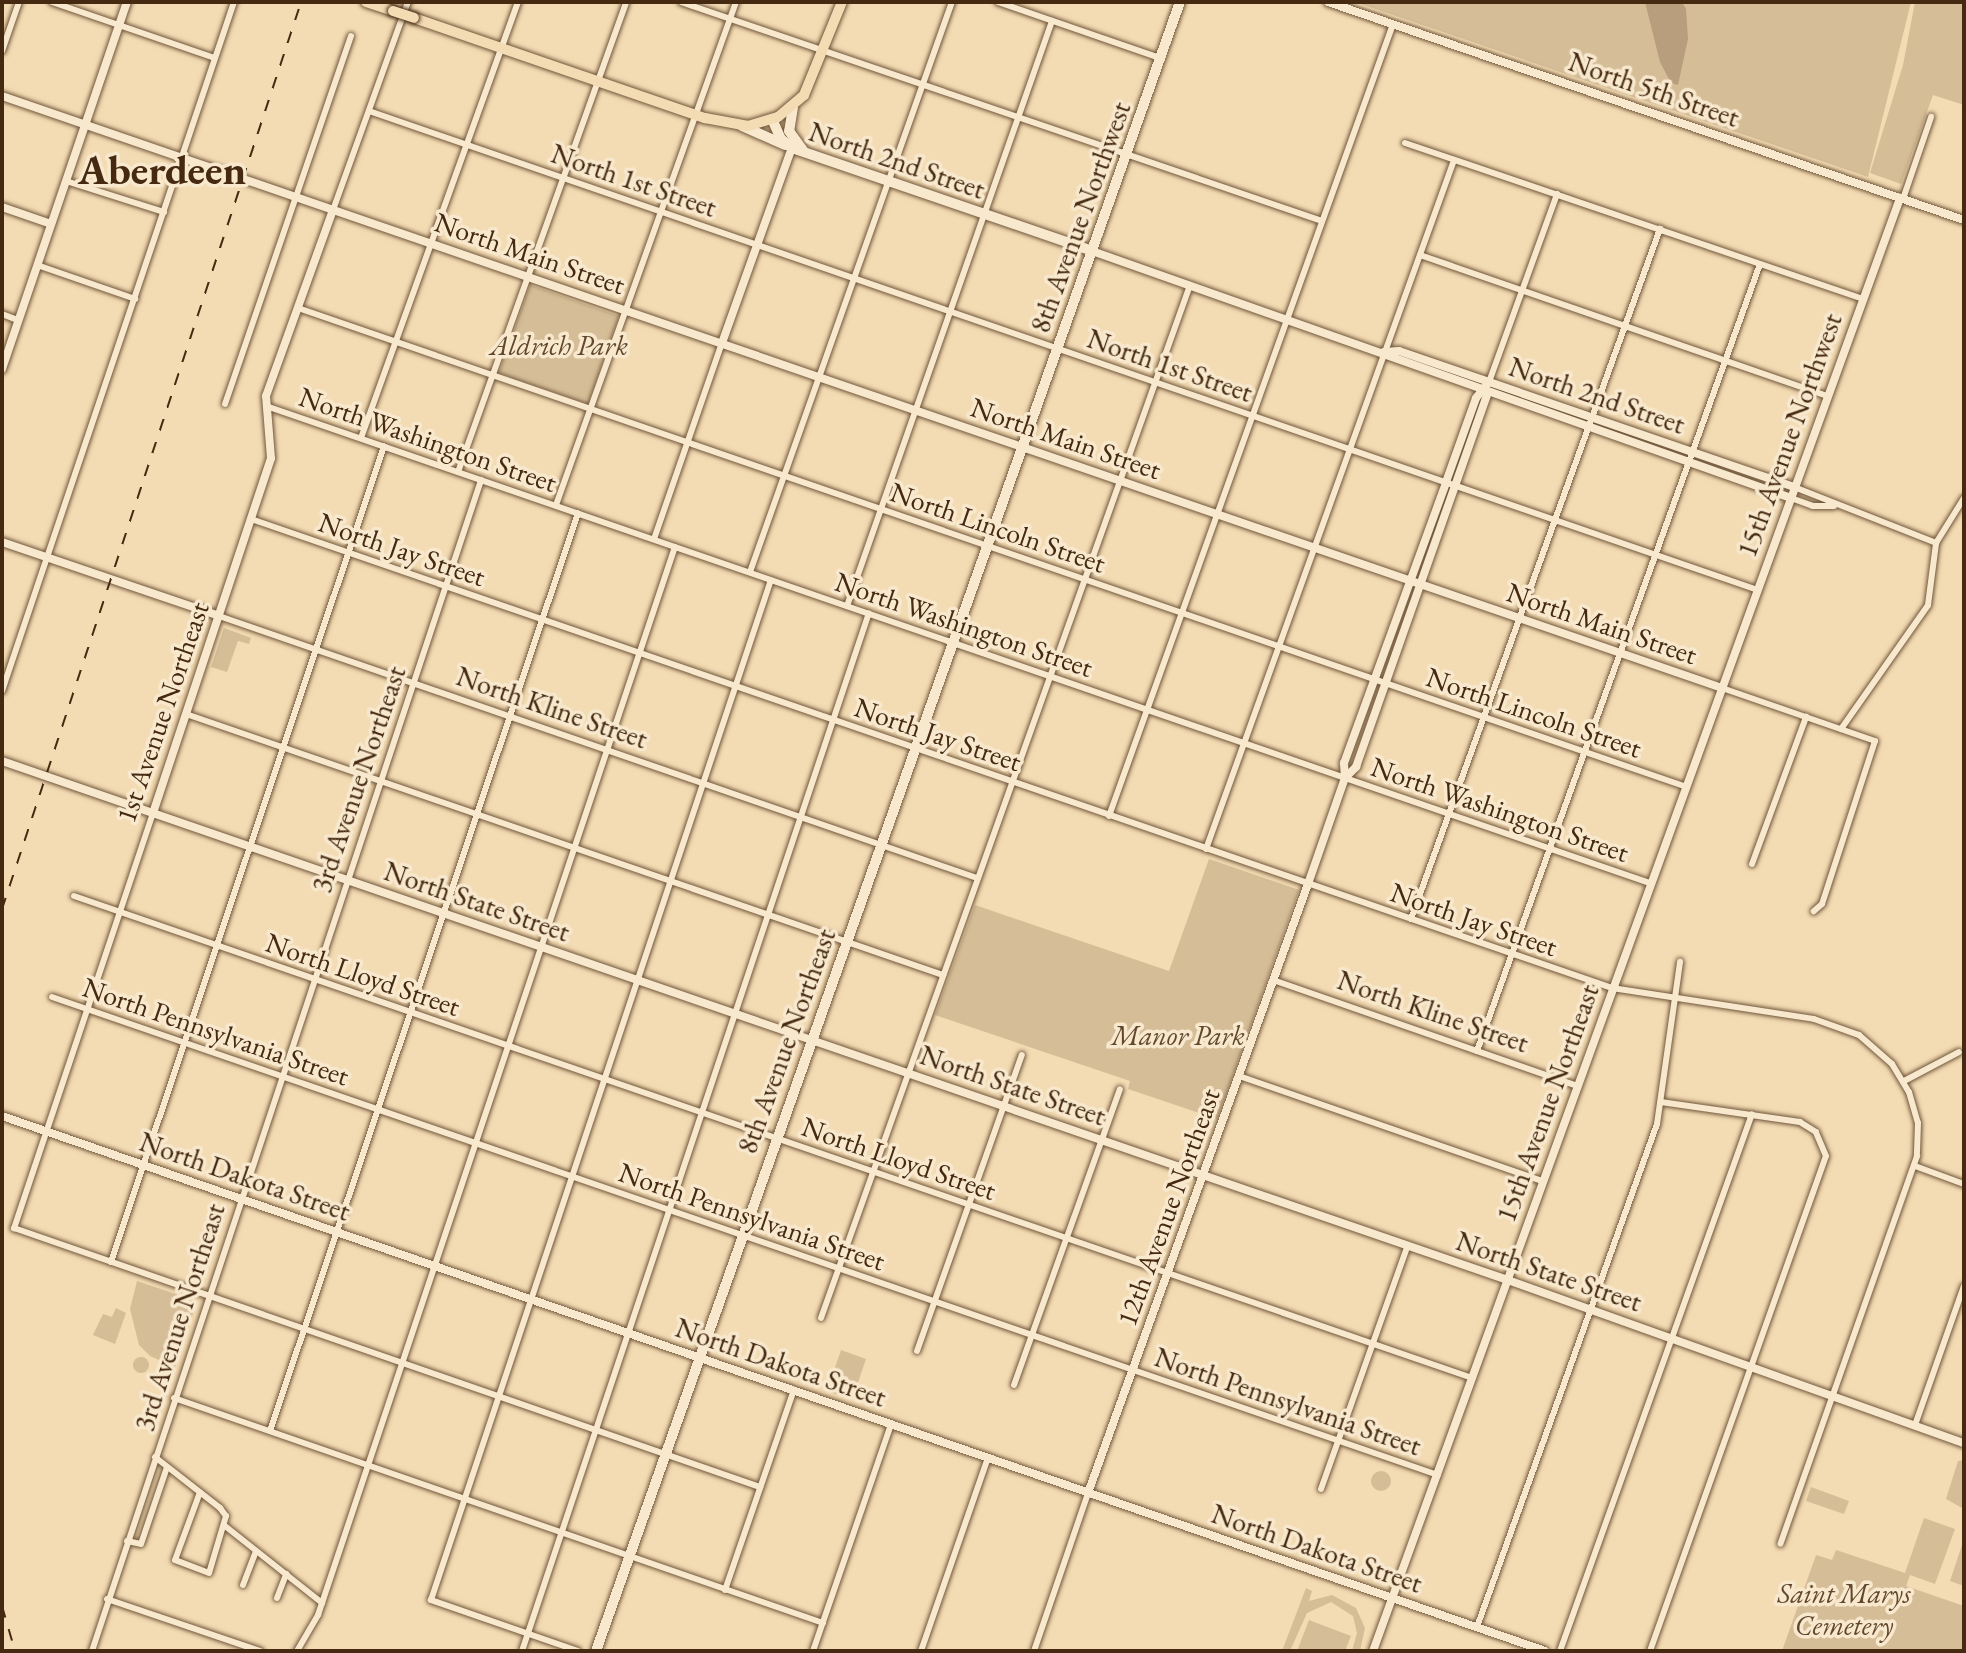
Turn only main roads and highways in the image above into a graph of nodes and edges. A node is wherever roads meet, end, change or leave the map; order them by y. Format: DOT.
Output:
graph roads {
  1 [pos="366,2"];
  2 [pos="842,2"];
  3 [pos="1180,2"];
  4 [pos="793,107"];
  5 [pos="772,119"];
  6 [pos="741,125"];
  7 [pos="790,147"];
  8 [pos="806,153"];
  9 [pos="1091,251"];
  10 [pos="1022,446"];
  11 [pos="596,1651"];
  1 -- 6 [label="main road, North 2nd Street, bridge"];
  2 -- 4 [label="main road"];
  3 -- 9 [label="main road, 8th Avenue Northwest"];
  4 -- 5 [label="main road"];
  4 -- 8 [label="main road"];
  5 -- 6 [label="main road, North 2nd Street"];
  5 -- 7 [label="main road, North 2nd Street"];
  6 -- 7 [label="main road"];
  7 -- 8 [label="main road, North 2nd Street"];
  8 -- 9 [label="main road, North 2nd Street"];
  9 -- 10 [label="main road, 8th Avenue Northwest"];
  10 -- 11 [label="main road, 8th Avenue Northeast"];
}
